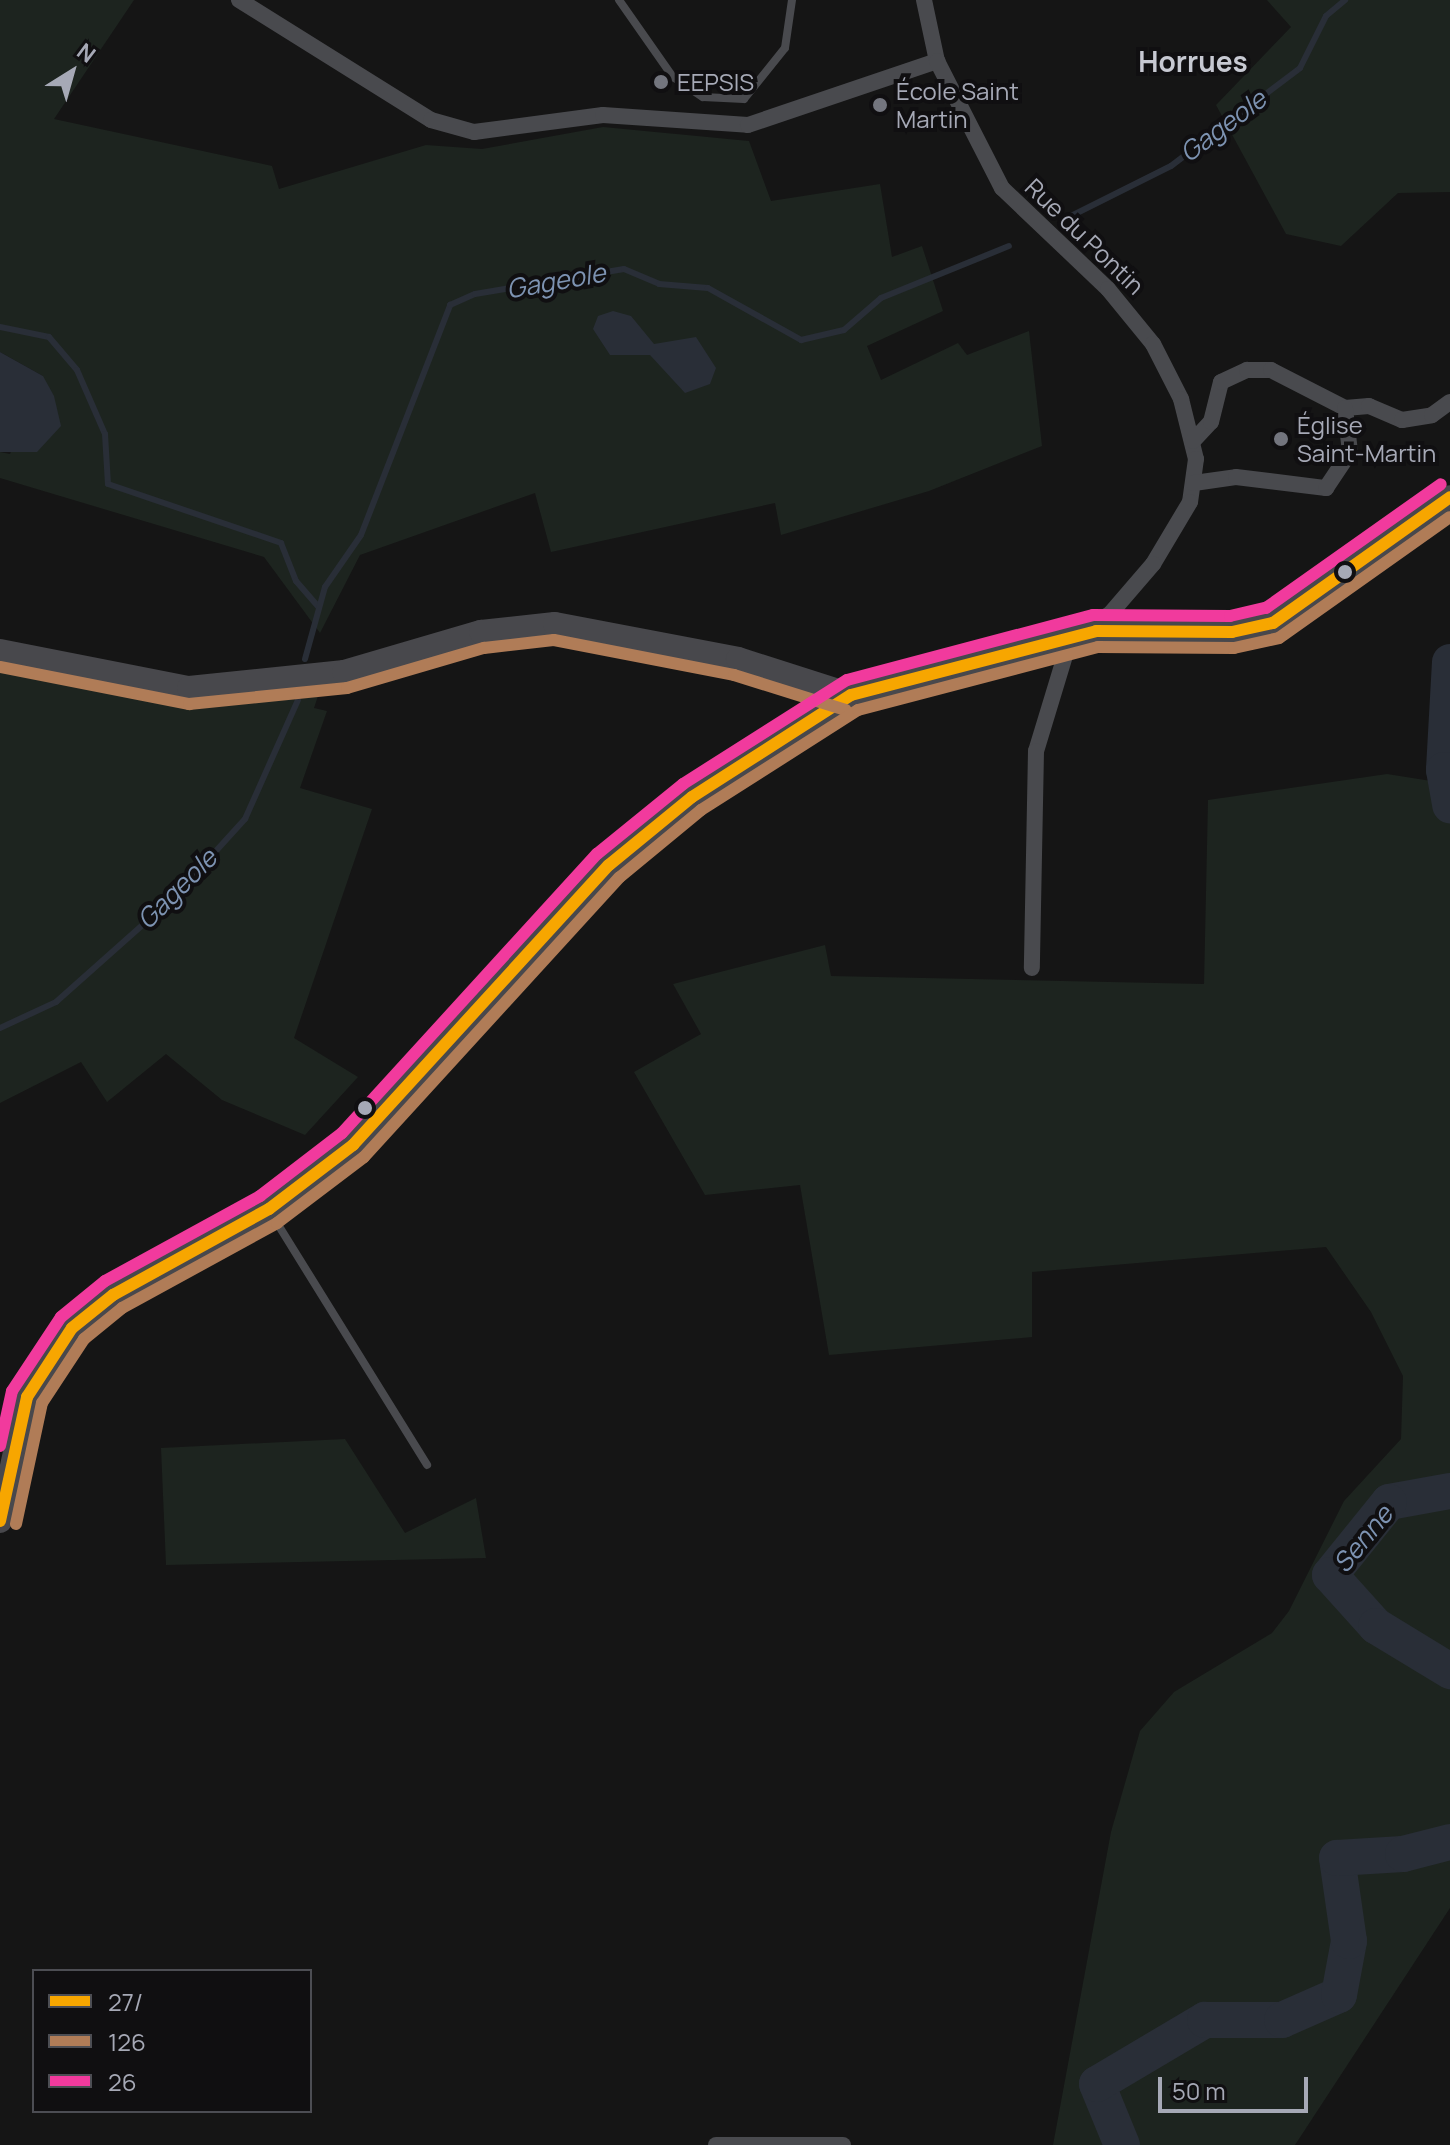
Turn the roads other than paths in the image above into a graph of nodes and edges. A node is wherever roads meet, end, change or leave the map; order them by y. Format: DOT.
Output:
graph roads {
  1 [pos="239,0"];
  2 [pos="619,0"];
  3 [pos="792,0"];
  4 [pos="924,0"];
  5 [pos="937,61"];
  6 [pos="1450,402"];
  7 [pos="1345,408"];
  8 [pos="1193,441"];
  9 [pos="1194,483"];
  10 [pos="1450,497"];
  11 [pos="1071,636"];
  12 [pos="0,651"];
  13 [pos="851,695"];
  14 [pos="1032,968"];
  15 [pos="269,1209"];
  16 [pos="427,1465"];
  17 [pos="0,1521"];
  18 [pos="716,2145"];
  19 [pos="843,2145"];
  1 -- 5 [label="street"];
  2 -- 3 [label="lane"];
  4 -- 5 [label="street, Rue du Pontin"];
  5 -- 8 [label="street, Rue du Pontin"];
  6 -- 7 [label="street"];
  7 -- 8 [label="street"];
  7 -- 9 [label="street"];
  8 -- 9 [label="street, Rue du Pontin"];
  9 -- 11 [label="street, Rue du Pontin"];
  10 -- 11 [label="street"];
  11 -- 13 [label="street"];
  11 -- 14 [label="street"];
  12 -- 13 [label="street"];
  13 -- 15 [label="street"];
  15 -- 16 [label="lane"];
  15 -- 17 [label="street"];
  18 -- 19 [label="street"];
}
